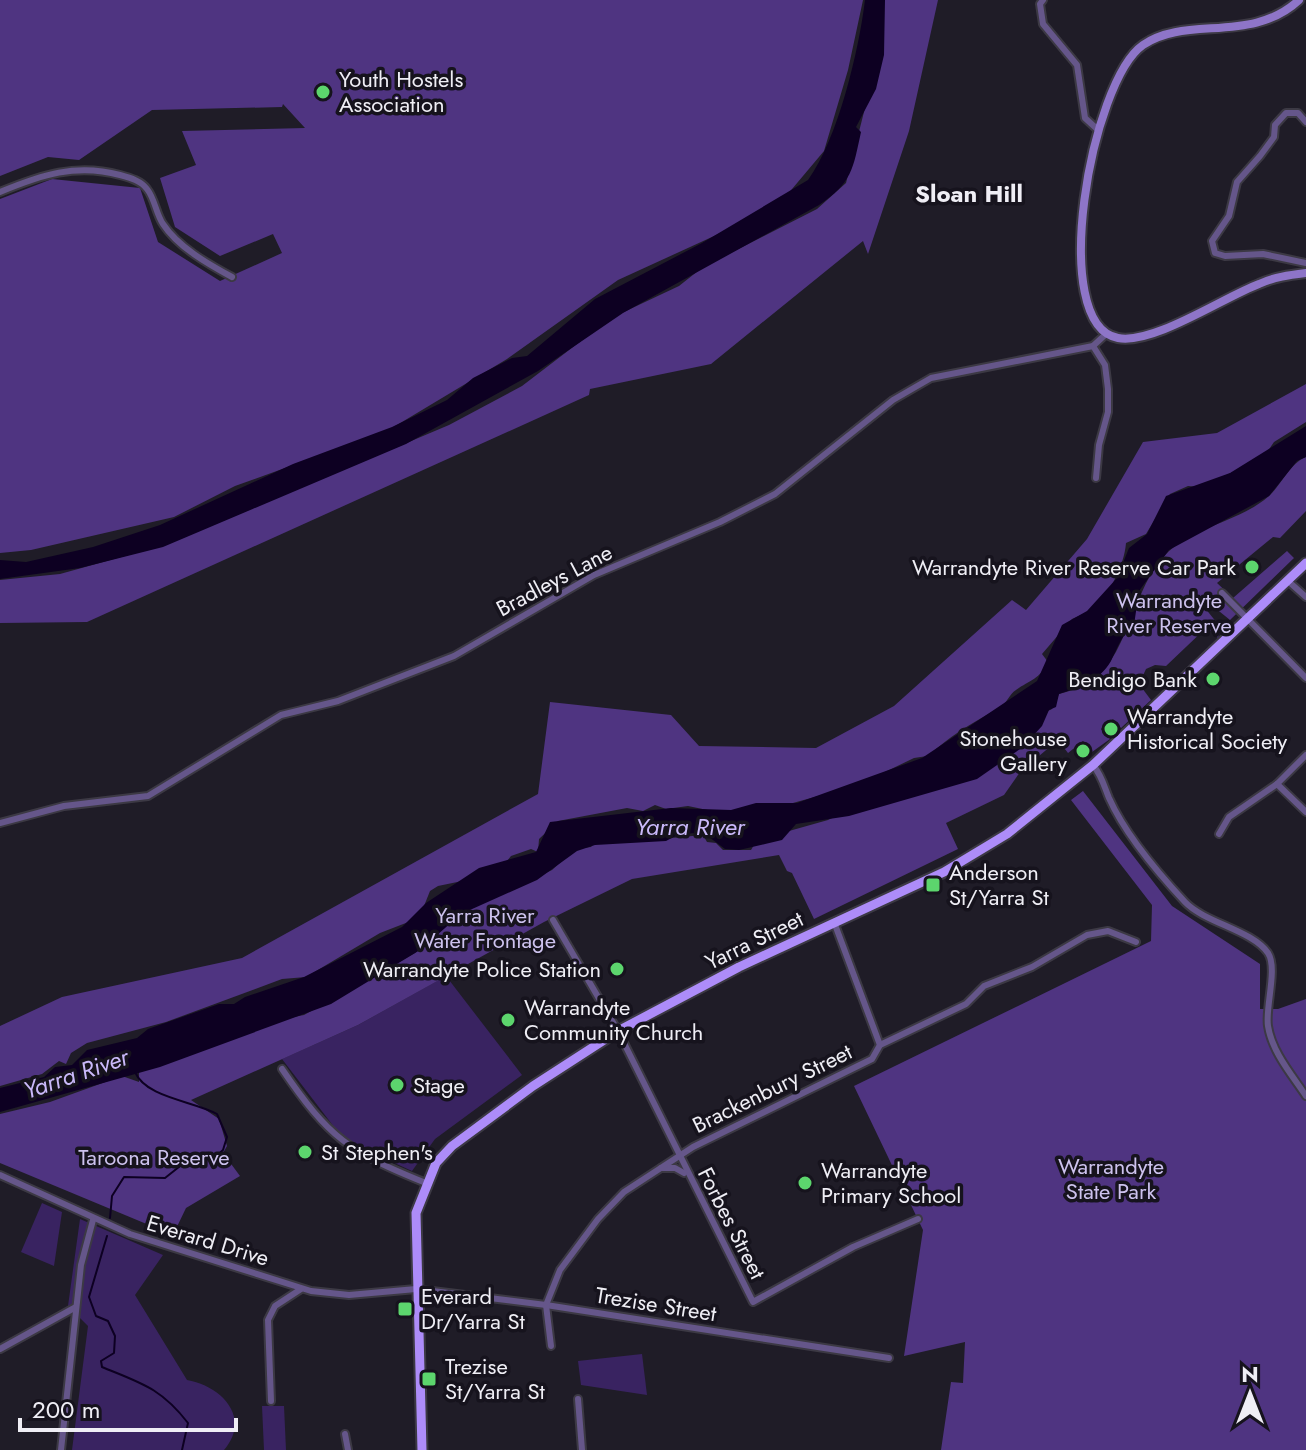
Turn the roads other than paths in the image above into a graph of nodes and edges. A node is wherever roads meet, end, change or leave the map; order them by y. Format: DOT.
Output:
graph roads {
  1 [pos="1043,0"];
  2 [pos="1299,0"];
  3 [pos="1306,122"];
  4 [pos="1097,129"];
  5 [pos="0,192"];
  6 [pos="1306,263"];
  7 [pos="1306,273"];
  8 [pos="232,277"];
  9 [pos="1106,334"];
  10 [pos="1093,346"];
  11 [pos="1096,478"];
  12 [pos="1306,563"];
  13 [pos="1288,581"];
  14 [pos="1222,593"];
  15 [pos="1306,597"];
  16 [pos="1248,618"];
  17 [pos="1306,678"];
  18 [pos="1306,755"];
  19 [pos="1093,765"];
  20 [pos="1277,784"];
  21 [pos="1306,812"];
  22 [pos="0,823"];
  23 [pos="1219,834"];
  24 [pos="553,920"];
  25 [pos="834,922"];
  26 [pos="1136,942"];
  27 [pos="618,1031"];
  28 [pos="880,1045"];
  29 [pos="282,1069"];
  30 [pos="1306,1096"];
  31 [pos="677,1155"];
  32 [pos="659,1168"];
  33 [pos="0,1175"];
  34 [pos="687,1175"];
  35 [pos="426,1183"];
  36 [pos="918,1219"];
  37 [pos="93,1220"];
  38 [pos="301,1289"];
  39 [pos="416,1289"];
  40 [pos="546,1305"];
  41 [pos="76,1307"];
  42 [pos="551,1346"];
  43 [pos="0,1349"];
  44 [pos="889,1358"];
  45 [pos="578,1399"];
  46 [pos="271,1401"];
  47 [pos="345,1434"];
  48 [pos="61,1450"];
  49 [pos="348,1450"];
  50 [pos="422,1450"];
  51 [pos="582,1450"];
  1 -- 4 [label="street"];
  2 -- 4 [label="main road"];
  3 -- 6 [label="street"];
  4 -- 9 [label="main road"];
  5 -- 8 [label="street"];
  7 -- 9 [label="main road"];
  9 -- 10 [label="street"];
  10 -- 11 [label="street"];
  10 -- 22 [label="street, Bradleys Lane"];
  12 -- 13 [label="main road, Yarra Street"];
  13 -- 15 [label="street"];
  13 -- 16 [label="main road, Yarra Street"];
  14 -- 16 [label="street"];
  16 -- 17 [label="street"];
  16 -- 19 [label="main road, Yarra Street"];
  18 -- 20 [label="street"];
  19 -- 25 [label="main road, Yarra Street"];
  19 -- 30 [label="street"];
  20 -- 21 [label="street"];
  20 -- 23 [label="street"];
  24 -- 27 [label="street, Forbes Street"];
  25 -- 27 [label="main road, Yarra Street"];
  25 -- 28 [label="street"];
  26 -- 28 [label="street, Brackenbury Street"];
  27 -- 31 [label="street, Forbes Street"];
  27 -- 35 [label="main road, Yarra Street"];
  28 -- 31 [label="street, Brackenbury Street"];
  29 -- 35 [label="street"];
  31 -- 32 [label="street, Brackenbury Street"];
  31 -- 34 [label="street, Forbes Street"];
  32 -- 34 [label="street"];
  32 -- 40 [label="street, Brackenbury Street"];
  33 -- 37 [label="street, Everard Drive"];
  34 -- 36 [label="street, Forbes Street"];
  35 -- 39 [label="main road, Yarra Street"];
  37 -- 38 [label="street, Everard Drive"];
  37 -- 41 [label="street"];
  38 -- 39 [label="street, Everard Drive"];
  38 -- 46 [label="street"];
  39 -- 40 [label="street, Trezise Street"];
  39 -- 50 [label="main road, Yarra Street"];
  40 -- 42 [label="street, Brackenbury Street"];
  40 -- 44 [label="street, Trezise Street"];
  41 -- 43 [label="street"];
  41 -- 48 [label="street"];
  45 -- 51 [label="street"];
  47 -- 49 [label="street"];
}
